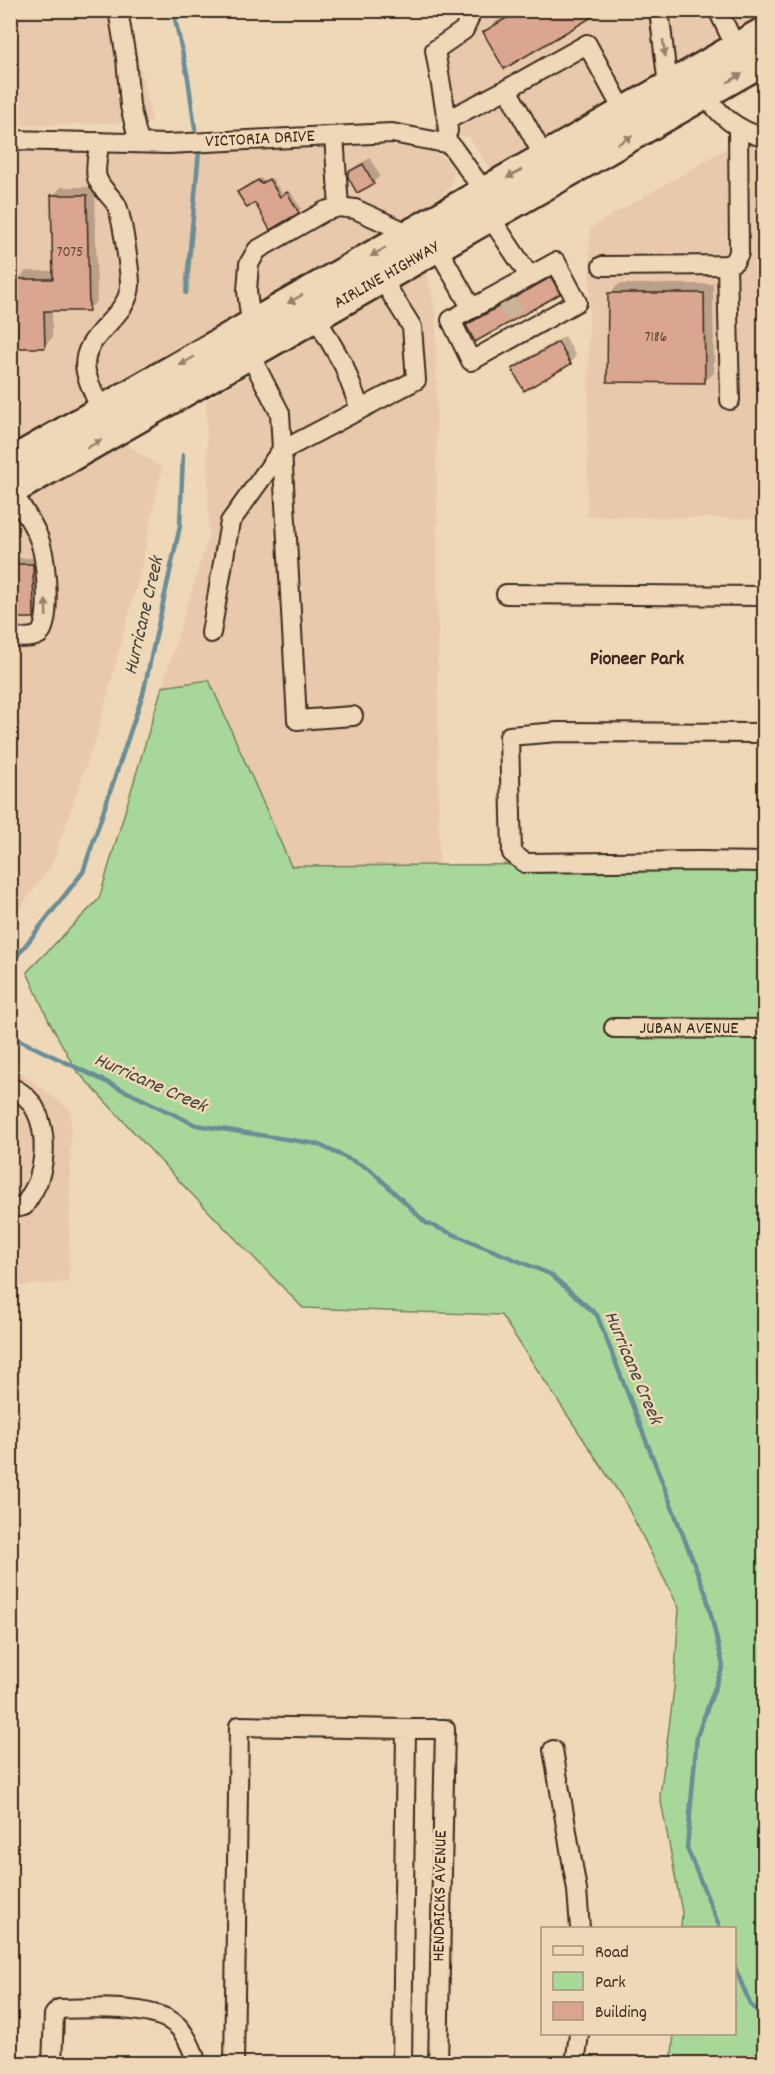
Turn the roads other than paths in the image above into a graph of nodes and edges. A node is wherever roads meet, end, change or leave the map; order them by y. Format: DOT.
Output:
graph roads {
  1 [pos="118,10"];
  2 [pos="659,10"];
  3 [pos="718,10"];
  4 [pos="472,13"];
  5 [pos="765,31"];
  6 [pos="736,48"];
  7 [pos="765,61"];
  8 [pos="699,84"];
  9 [pos="669,86"];
  10 [pos="507,88"];
  11 [pos="624,112"];
  12 [pos="447,120"];
  13 [pos="738,127"];
  14 [pos="334,136"];
  15 [pos="765,137"];
  16 [pos="10,140"];
  17 [pos="99,142"];
  18 [pos="139,143"];
  19 [pos="450,144"];
  20 [pos="544,157"];
  21 [pos="484,191"];
  22 [pos="339,207"];
  23 [pos="490,217"];
  24 [pos="410,234"];
  25 [pos="437,247"];
  26 [pos="727,265"];
  27 [pos="602,266"];
  28 [pos="530,277"];
  29 [pos="382,279"];
  30 [pos="472,309"];
  31 [pos="316,317"];
  32 [pos="246,337"];
  33 [pos="730,400"];
  34 [pos="101,410"];
  35 [pos="360,410"];
  36 [pos="281,451"];
  37 [pos="10,462"];
  38 [pos="11,491"];
  39 [pos="506,594"];
  40 [pos="765,596"];
  41 [pos="211,633"];
  42 [pos="10,637"];
  43 [pos="353,716"];
  44 [pos="765,733"];
  45 [pos="765,862"];
  46 [pos="614,1028"];
  47 [pos="765,1029"];
  48 [pos="10,1087"];
  49 [pos="10,1209"];
  50 [pos="406,1729"];
  51 [pos="552,1750"];
  52 [pos="580,1927"];
  53 [pos="579,2035"];
  54 [pos="52,2064"];
  55 [pos="196,2064"];
  56 [pos="234,2064"];
  57 [pos="402,2064"];
  58 [pos="438,2064"];
  59 [pos="574,2064"];
  1 -- 18 [label="street"];
  2 -- 9 [label="street, one-way"];
  3 -- 6 [label="street"];
  4 -- 12 [label="street"];
  5 -- 6 [label="highway, AIRLINE HIGHWAY"];
  6 -- 8 [label="highway, AIRLINE HIGHWAY"];
  8 -- 7 [label="highway, AIRLINE HIGHWAY, one-way"];
  8 -- 9 [label="highway, AIRLINE HIGHWAY"];
  8 -- 13 [label="street"];
  23 -- 8 [label="highway, AIRLINE HIGHWAY, one-way"];
  9 -- 11 [label="highway, AIRLINE HIGHWAY"];
  10 -- 11 [label="street"];
  10 -- 12 [label="street"];
  10 -- 20 [label="street"];
  11 -- 20 [label="highway, AIRLINE HIGHWAY"];
  12 -- 19 [label="street"];
  13 -- 15 [label="street"];
  13 -- 26 [label="street"];
  14 -- 18 [label="street, VICTORIA DRIVE"];
  14 -- 19 [label="street, VICTORIA DRIVE"];
  14 -- 22 [label="street"];
  16 -- 17 [label="street, VICTORIA DRIVE"];
  17 -- 18 [label="street, VICTORIA DRIVE"];
  17 -- 34 [label="street"];
  19 -- 21 [label="street"];
  20 -- 21 [label="highway, AIRLINE HIGHWAY, one-way"];
  21 -- 23 [label="highway"];
  21 -- 24 [label="highway, AIRLINE HIGHWAY"];
  22 -- 24 [label="street"];
  22 -- 32 [label="street"];
  23 -- 25 [label="highway, AIRLINE HIGHWAY"];
  23 -- 28 [label="street"];
  24 -- 32 [label="highway, AIRLINE HIGHWAY, one-way"];
  25 -- 29 [label="highway, AIRLINE HIGHWAY"];
  25 -- 30 [label="street"];
  26 -- 27 [label="street"];
  26 -- 33 [label="street"];
  28 -- 30 [label="street"];
  28 -- 30 [label="street"];
  29 -- 31 [label="highway, AIRLINE HIGHWAY"];
  29 -- 35 [label="street"];
  31 -- 32 [label="highway, AIRLINE HIGHWAY"];
  31 -- 35 [label="street"];
  32 -- 34 [label="highway, AIRLINE HIGHWAY, one-way"];
  32 -- 36 [label="street"];
  38 -- 32 [label="highway, AIRLINE HIGHWAY, one-way"];
  34 -- 37 [label="highway, AIRLINE HIGHWAY"];
  35 -- 36 [label="street"];
  36 -- 41 [label="street"];
  36 -- 43 [label="street"];
  42 -- 38 [label="street, one-way"];
  39 -- 40 [label="street"];
  44 -- 45 [label="street"];
  46 -- 47 [label="street, JUBAN AVENUE"];
  48 -- 49 [label="street"];
  50 -- 56 [label="street"];
  50 -- 57 [label="street"];
  50 -- 58 [label="street, HENDRICKS AVENUE"];
  51 -- 52 [label="street"];
  53 -- 59 [label="street"];
  54 -- 55 [label="street"];
}
